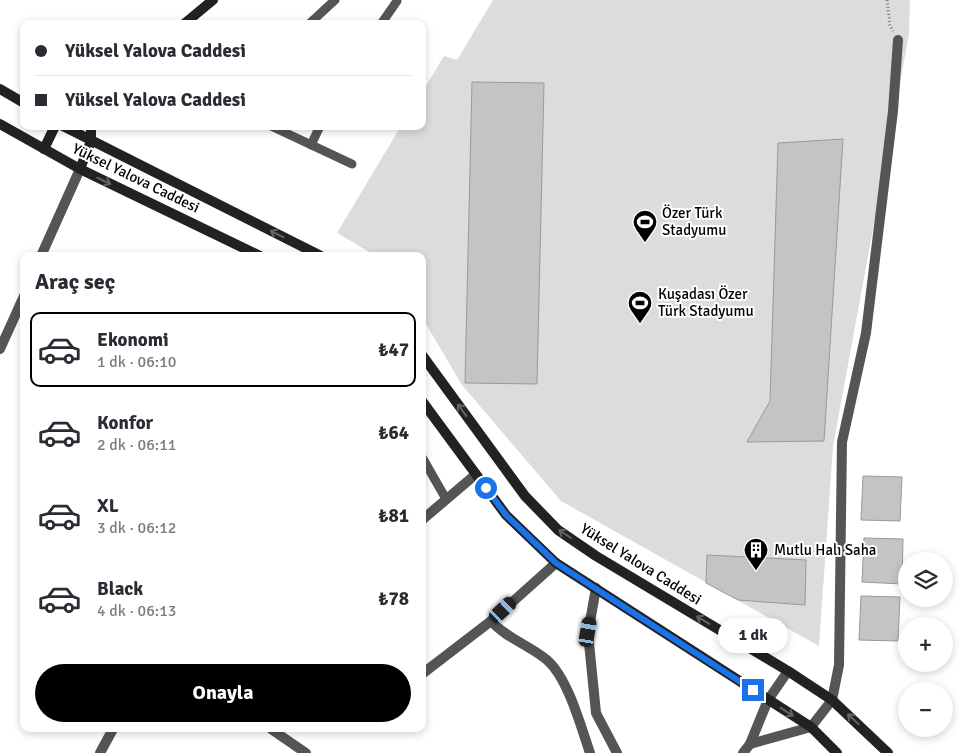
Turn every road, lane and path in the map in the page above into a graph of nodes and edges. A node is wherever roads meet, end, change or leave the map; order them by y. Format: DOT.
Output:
graph roads {
  1 [pos="213,0"];
  2 [pos="335,0"];
  3 [pos="887,0"];
  4 [pos="397,1"];
  5 [pos="189,20"];
  6 [pos="313,20"];
  7 [pos="384,20"];
  8 [pos="898,40"];
  9 [pos="0,89"];
  10 [pos="20,101"];
  11 [pos="0,124"];
  12 [pos="53,130"];
  13 [pos="71,130"];
  14 [pos="91,130"];
  15 [pos="279,130"];
  16 [pos="318,130"];
  17 [pos="91,140"];
  18 [pos="311,145"];
  19 [pos="44,149"];
  20 [pos="352,164"];
  21 [pos="80,169"];
  22 [pos="43,252"];
  23 [pos="252,252"];
  24 [pos="313,252"];
  25 [pos="20,305"];
  26 [pos="0,349"];
  27 [pos="426,361"];
  28 [pos="426,406"];
  29 [pos="426,464"];
  30 [pos="476,474"];
  31 [pos="446,499"];
  32 [pos="426,516"];
  33 [pos="556,563"];
  34 [pos="596,588"];
  35 [pos="491,620"];
  36 [pos="426,671"];
  37 [pos="788,671"];
  38 [pos="768,700"];
  39 [pos="832,700"];
  40 [pos="810,727"];
  41 [pos="111,732"];
  42 [pos="275,732"];
  43 [pos="746,749"];
  44 [pos="100,753"];
  45 [pos="306,753"];
  46 [pos="590,753"];
  47 [pos="616,753"];
  48 [pos="837,753"];
  49 [pos="888,753"];
  1 -- 5 [label="main road"];
  2 -- 6 [label="lane"];
  3 -- 8 [label="path"];
  4 -- 7 [label="lane"];
  8 -- 39 [label="street"];
  9 -- 10 [label="main road"];
  11 -- 19 [label="main road, Yüksel Yalova Caddesi"];
  12 -- 19 [label="main road"];
  13 -- 17 [label="main road, Yüksel Yalova Caddesi"];
  14 -- 17 [label="main road"];
  15 -- 18 [label="lane"];
  16 -- 18 [label="lane"];
  17 -- 21 [label="main road"];
  24 -- 17 [label="main road, Yüksel Yalova Caddesi, one-way"];
  18 -- 20 [label="lane"];
  19 -- 21 [label="main road, Yüksel Yalova Caddesi"];
  21 -- 22 [label="street"];
  21 -- 23 [label="main road, Yüksel Yalova Caddesi, one-way"];
  25 -- 26 [label="street"];
  37 -- 27 [label="main road, Yüksel Yalova Caddesi, one-way"];
  28 -- 30 [label="main road"];
  29 -- 31 [label="lane"];
  30 -- 31 [label="street"];
  30 -- 33 [label="main road"];
  31 -- 32 [label="street"];
  33 -- 34 [label="main road"];
  33 -- 35 [label="street"];
  34 -- 38 [label="main road"];
  34 -- 47 [label="street"];
  35 -- 36 [label="street"];
  35 -- 46 [label="street"];
  37 -- 38 [label="street"];
  37 -- 39 [label="main road, Yüksel Yalova Caddesi"];
  38 -- 40 [label="main road, one-way"];
  38 -- 43 [label="street"];
  39 -- 40 [label="street"];
  49 -- 39 [label="main road, Yüksel Yalova Caddesi, one-way"];
  40 -- 43 [label="street"];
  40 -- 48 [label="main road"];
  41 -- 44 [label="street"];
  42 -- 45 [label="street"];
}
